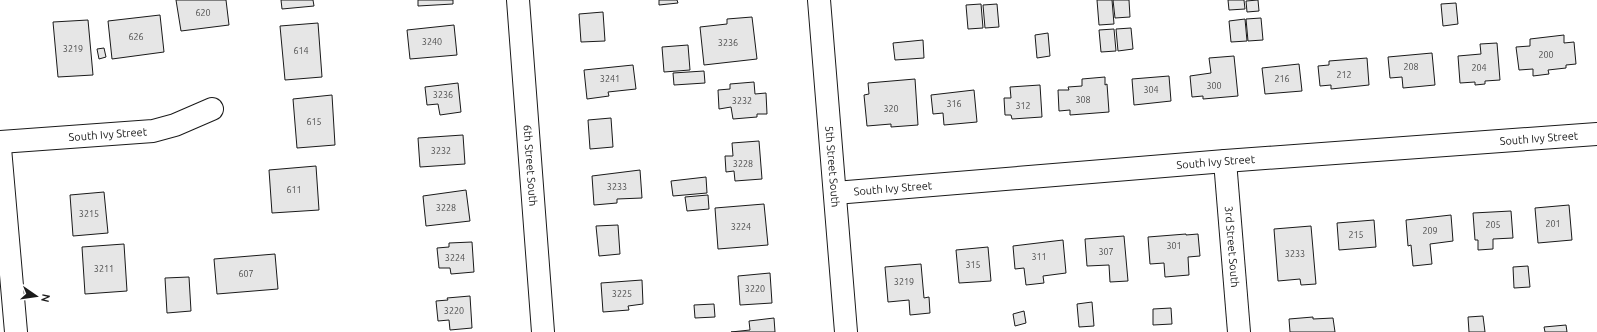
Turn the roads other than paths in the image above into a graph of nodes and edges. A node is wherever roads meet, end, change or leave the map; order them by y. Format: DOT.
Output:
graph roads {
  1 [pos="518,0"];
  2 [pos="819,0"];
  3 [pos="212,109"];
  4 [pos="1597,134"];
  5 [pos="0,142"];
  6 [pos="0,148"];
  7 [pos="1225,161"];
  8 [pos="835,193"];
  9 [pos="16,332"];
  10 [pos="543,332"];
  11 [pos="846,332"];
  12 [pos="1239,332"];
  1 -- 10 [label="street, 6th Street South"];
  2 -- 8 [label="street, 5th Street South"];
  3 -- 5 [label="street, South Ivy Street"];
  4 -- 7 [label="street, South Ivy Street"];
  6 -- 9 [label="street"];
  7 -- 8 [label="street, South Ivy Street"];
  7 -- 12 [label="street, 3rd Street South"];
  8 -- 11 [label="street, 5th Street South"];
}
